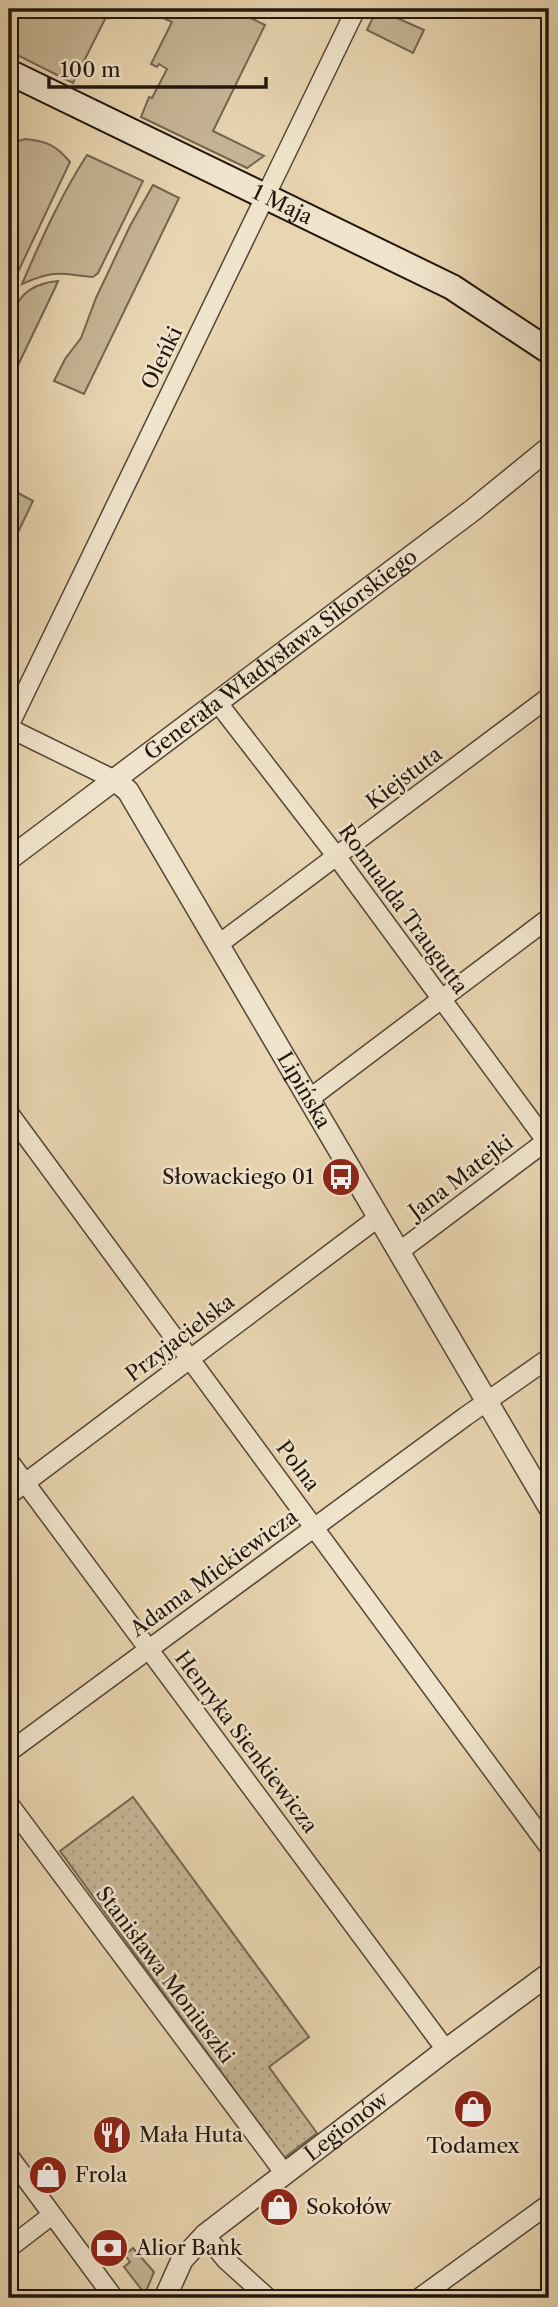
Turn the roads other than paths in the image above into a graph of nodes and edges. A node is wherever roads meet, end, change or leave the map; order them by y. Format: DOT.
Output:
graph roads {
  1 [pos="356,9"];
  2 [pos="9,72"];
  3 [pos="266,197"];
  4 [pos="549,351"];
  5 [pos="549,448"];
  6 [pos="549,697"];
  7 [pos="218,703"];
  8 [pos="9,727"];
  9 [pos="115,780"];
  10 [pos="337,856"];
  11 [pos="9,859"];
  12 [pos="549,918"];
  13 [pos="219,944"];
  14 [pos="441,999"];
  15 [pos="309,1099"];
  16 [pos="9,1113"];
  17 [pos="548,1142"];
  18 [pos="379,1217"];
  19 [pos="400,1251"];
  20 [pos="549,1358"];
  21 [pos="190,1359"];
  22 [pos="487,1402"];
  23 [pos="9,1461"];
  24 [pos="25,1483"];
  25 [pos="9,1495"];
  26 [pos="549,1507"];
  27 [pos="315,1527"];
  28 [pos="149,1649"];
  29 [pos="9,1752"];
  30 [pos="9,1804"];
  31 [pos="549,1847"];
  32 [pos="549,1973"];
  33 [pos="446,2050"];
  34 [pos="9,2156"];
  35 [pos="285,2174"];
  36 [pos="549,2204"];
  37 [pos="52,2215"];
  38 [pos="205,2235"];
  39 [pos="9,2248"];
  40 [pos="114,2298"];
  41 [pos="164,2298"];
  42 [pos="268,2298"];
  43 [pos="419,2298"];
  1 -- 3 [label="street, Oleńki"];
  2 -- 3 [label="main road, 1 Maja"];
  3 -- 4 [label="main road, 1 Maja"];
  3 -- 8 [label="street, Oleńki"];
  5 -- 7 [label="street, Generała Władysława Sikorskiego"];
  6 -- 10 [label="street, Kiejstuta"];
  7 -- 9 [label="street, Generała Władysława Sikorskiego"];
  7 -- 10 [label="street, Romualda Traugutta"];
  8 -- 9 [label="street, Lipińska"];
  9 -- 11 [label="street, Generała Władysława Sikorskiego"];
  9 -- 13 [label="street, Lipińska"];
  10 -- 13 [label="street, Kiejstuta"];
  10 -- 14 [label="street, Romualda Traugutta"];
  12 -- 14 [label="street"];
  13 -- 15 [label="street, Lipińska"];
  14 -- 15 [label="street"];
  14 -- 17 [label="street, Romualda Traugutta"];
  15 -- 18 [label="street, Lipińska"];
  16 -- 21 [label="street, Polna"];
  17 -- 19 [label="street, Jana Matejki"];
  18 -- 19 [label="street, Lipińska"];
  18 -- 21 [label="street, Przyjacielska"];
  19 -- 22 [label="street, Lipińska"];
  20 -- 22 [label="street, Adama Mickiewicza"];
  21 -- 24 [label="street, Przyjacielska"];
  21 -- 27 [label="street, Polna"];
  22 -- 26 [label="street, Lipińska"];
  22 -- 27 [label="street, Adama Mickiewicza"];
  23 -- 24 [label="street, Henryka Sienkiewicza"];
  24 -- 25 [label="street, Przyjacielska"];
  24 -- 28 [label="street, Henryka Sienkiewicza"];
  27 -- 28 [label="street, Adama Mickiewicza"];
  27 -- 31 [label="street, Polna"];
  28 -- 29 [label="street, Adama Mickiewicza"];
  28 -- 33 [label="street, Henryka Sienkiewicza"];
  30 -- 35 [label="street, Stanisława Moniuszki"];
  32 -- 33 [label="street, Legionów"];
  33 -- 35 [label="street, Legionów"];
  34 -- 37 [label="street"];
  35 -- 38 [label="street, Legionów"];
  36 -- 43 [label="street"];
  37 -- 39 [label="street"];
  37 -- 40 [label="street"];
  38 -- 41 [label="street, Legionów"];
  38 -- 42 [label="street"];
}
